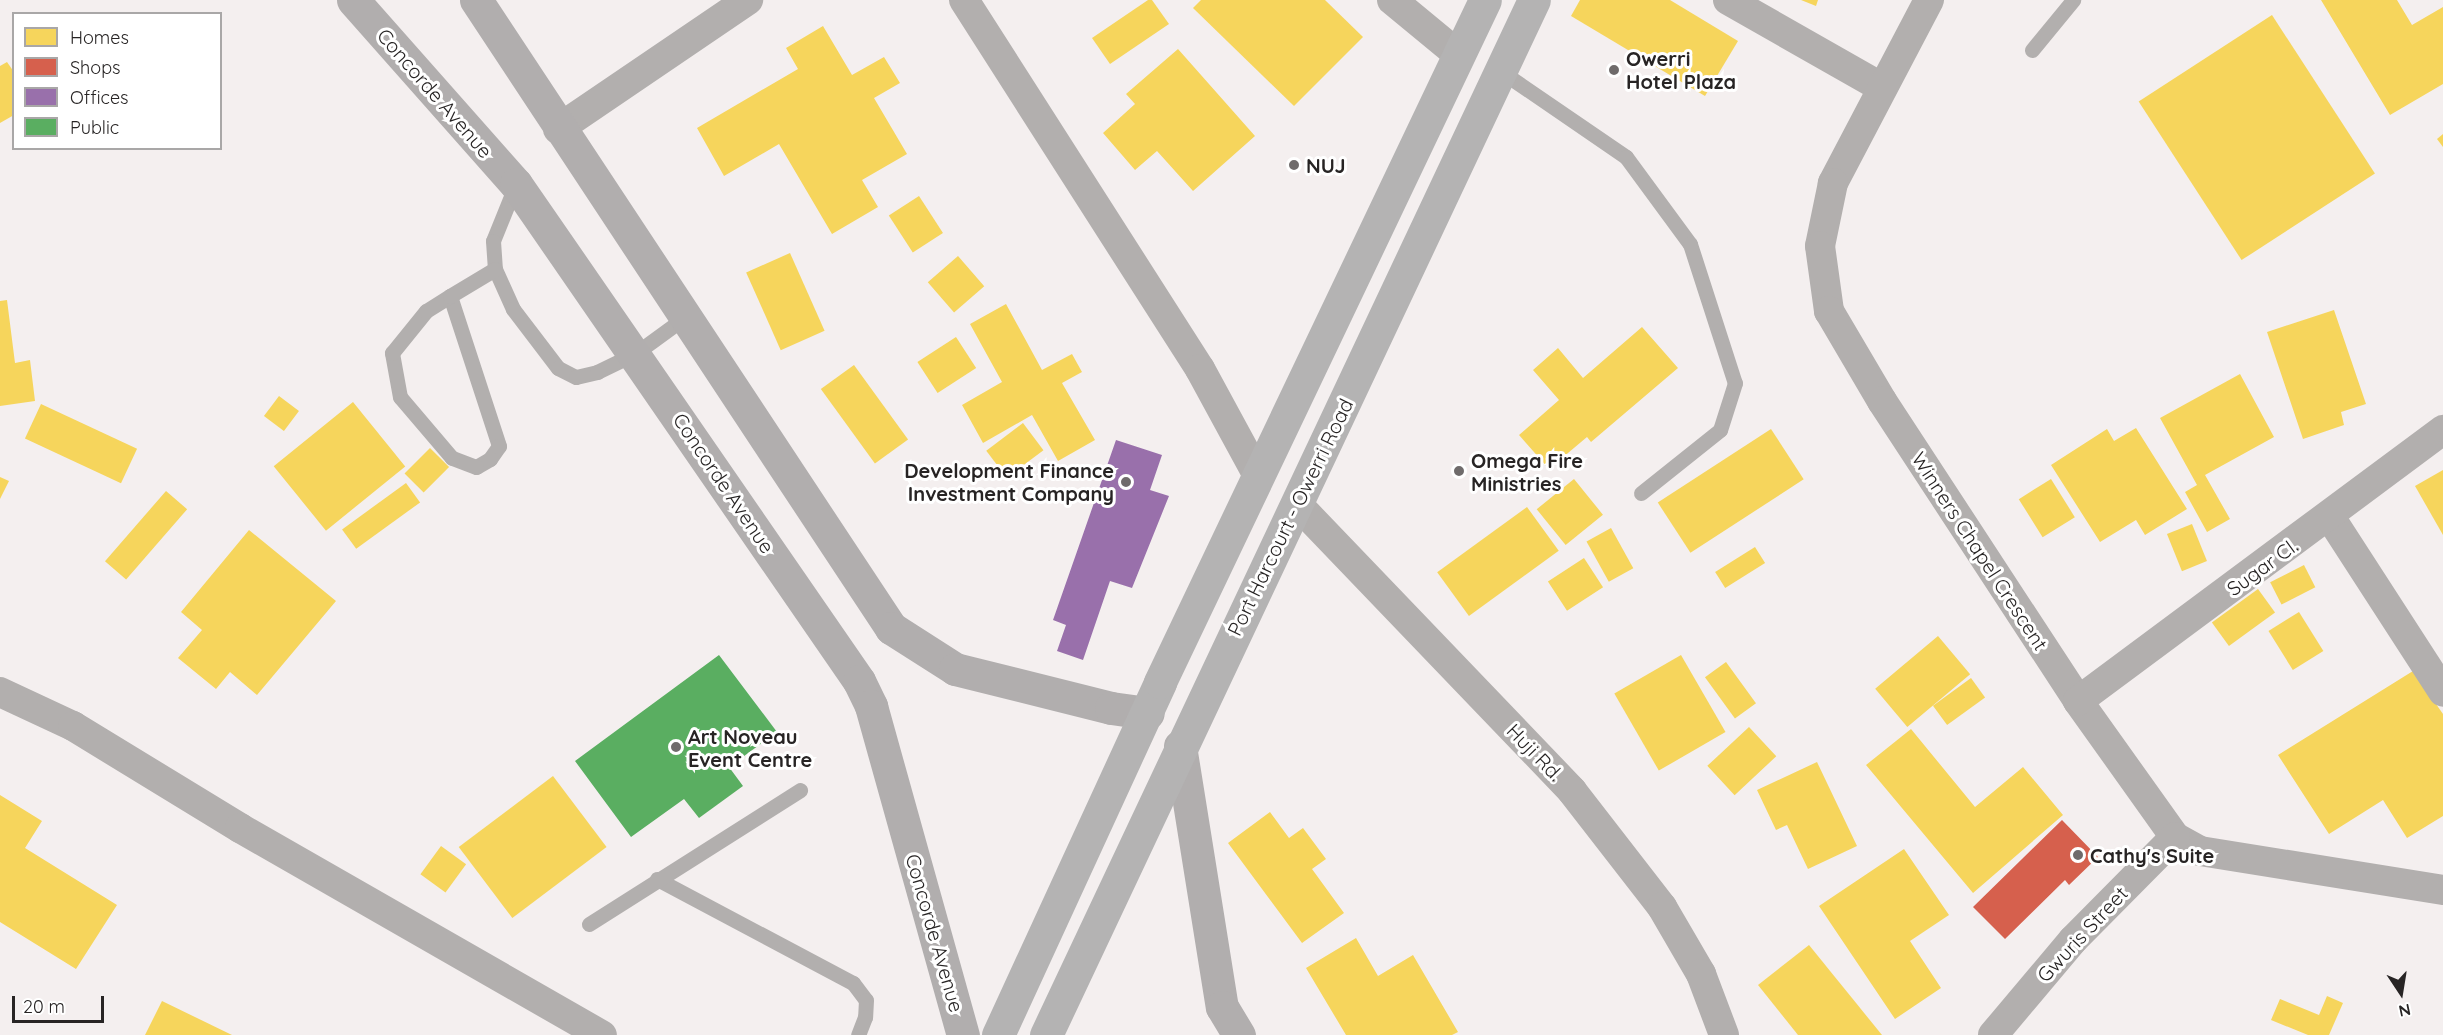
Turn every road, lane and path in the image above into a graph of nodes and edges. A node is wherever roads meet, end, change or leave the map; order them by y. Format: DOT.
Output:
graph roads {
  1 [pos="353,0"];
  2 [pos="476,0"];
  3 [pos="748,0"];
  4 [pos="964,0"];
  5 [pos="1392,0"];
  6 [pos="1485,0"];
  7 [pos="1534,0"];
  8 [pos="1728,0"];
  9 [pos="1929,0"];
  10 [pos="2073,0"];
  11 [pos="2032,50"];
  12 [pos="1460,56"];
  13 [pos="1499,70"];
  14 [pos="1881,87"];
  15 [pos="558,129"];
  16 [pos="516,184"];
  17 [pos="495,269"];
  18 [pos="450,296"];
  19 [pos="684,318"];
  20 [pos="636,353"];
  21 [pos="2443,430"];
  22 [pos="1258,476"];
  23 [pos="1641,493"];
  24 [pos="1298,505"];
  25 [pos="2330,517"];
  26 [pos="0,692"];
  27 [pos="2443,692"];
  28 [pos="2078,701"];
  29 [pos="1148,712"];
  30 [pos="1180,746"];
  31 [pos="800,790"];
  32 [pos="2175,837"];
  33 [pos="657,879"];
  34 [pos="2443,890"];
  35 [pos="589,924"];
  36 [pos="602,1035"];
  37 [pos="858,1035"];
  38 [pos="963,1035"];
  39 [pos="998,1035"];
  40 [pos="1046,1035"];
  41 [pos="1239,1035"];
  42 [pos="1724,1035"];
  43 [pos="1993,1035"];
  1 -- 16 [label="street, Concorde Avenue"];
  2 -- 15 [label="street"];
  3 -- 15 [label="street"];
  4 -- 22 [label="street"];
  5 -- 12 [label="street"];
  6 -- 12 [label="main road"];
  7 -- 13 [label="main road, Port Harcourt - Owerri Road"];
  8 -- 14 [label="street"];
  9 -- 14 [label="street, Winners Chapel Crescent"];
  10 -- 11 [label="lane"];
  12 -- 22 [label="main road"];
  13 -- 23 [label="lane"];
  13 -- 24 [label="main road, Port Harcourt - Owerri Road"];
  14 -- 28 [label="street, Winners Chapel Crescent"];
  15 -- 19 [label="street"];
  16 -- 17 [label="lane"];
  16 -- 20 [label="street, Concorde Avenue"];
  17 -- 18 [label="lane"];
  17 -- 20 [label="lane"];
  18 -- 18 [label="lane"];
  19 -- 20 [label="lane"];
  19 -- 29 [label="street"];
  20 -- 38 [label="street, Concorde Avenue"];
  21 -- 25 [label="street, Sugar Cl."];
  22 -- 24 [label="main road"];
  22 -- 29 [label="main road"];
  24 -- 30 [label="main road, Port Harcourt - Owerri Road"];
  24 -- 42 [label="street, Huji Rd."];
  25 -- 27 [label="street"];
  25 -- 28 [label="street, Sugar Cl."];
  26 -- 36 [label="street"];
  28 -- 32 [label="street, Winners Chapel Crescent"];
  29 -- 39 [label="main road"];
  30 -- 40 [label="main road, Port Harcourt - Owerri Road"];
  30 -- 41 [label="street"];
  31 -- 33 [label="lane"];
  32 -- 34 [label="street, Winners Chapel Crescent"];
  32 -- 43 [label="street, Gwuris Street"];
  33 -- 35 [label="lane"];
  33 -- 37 [label="lane"];
}
